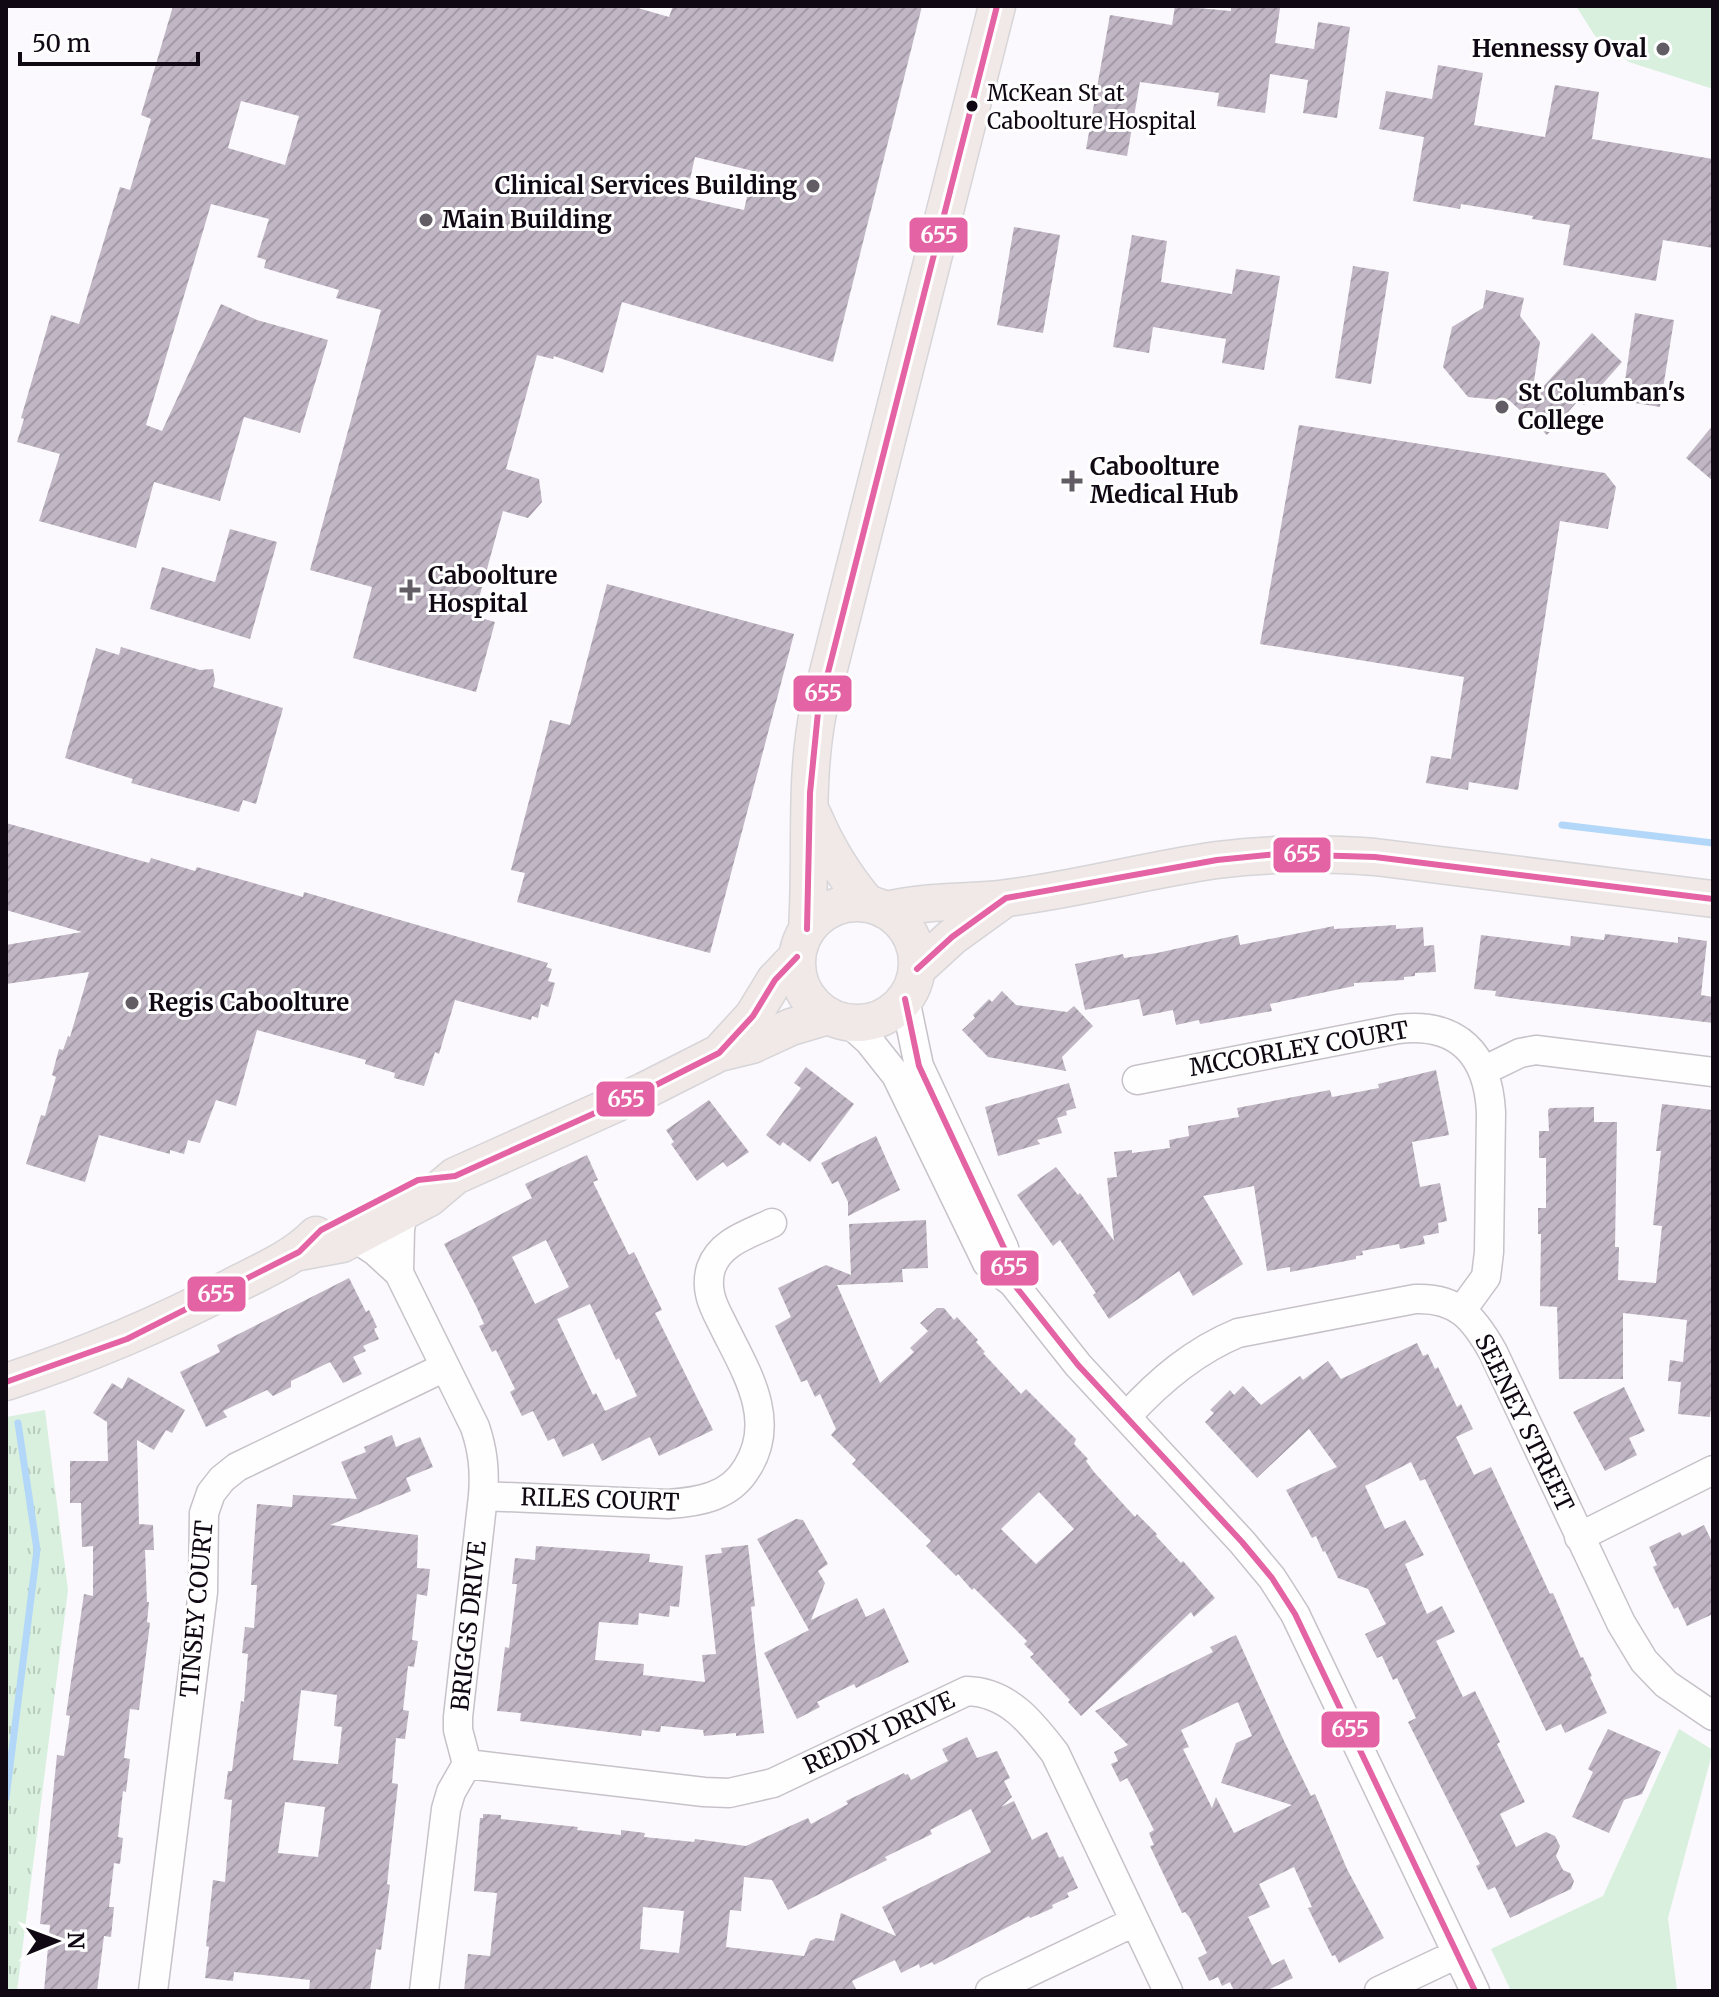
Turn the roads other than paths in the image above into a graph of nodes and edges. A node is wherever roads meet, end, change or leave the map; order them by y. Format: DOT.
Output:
graph roads {
  1 [pos="997,6"];
  2 [pos="811,809"];
  3 [pos="1006,898"];
  4 [pos="1713,899"];
  5 [pos="877,907"];
  6 [pos="802,943"];
  7 [pos="911,984"];
  8 [pos="838,1020"];
  9 [pos="719,1053"];
  10 [pos="1485,1070"];
  11 [pos="1713,1072"];
  12 [pos="1137,1080"];
  13 [pos="455,1176"];
  14 [pos="403,1212"];
  15 [pos="772,1223"];
  16 [pos="354,1237"];
  17 [pos="299,1252"];
  18 [pos="399,1273"];
  19 [pos="1013,1283"];
  20 [pos="1462,1310"];
  21 [pos="445,1367"];
  22 [pos="6,1382"];
  23 [pos="1127,1416"];
  24 [pos="1713,1470"];
  25 [pos="483,1496"];
  26 [pos="1579,1537"];
  27 [pos="1713,1716"];
  28 [pos="467,1764"];
  29 [pos="1134,1922"];
  30 [pos="1457,1954"];
  31 [pos="153,1991"];
  32 [pos="424,1991"];
  33 [pos="990,1991"];
  34 [pos="1168,1991"];
  35 [pos="1379,1991"];
  36 [pos="1475,1991"];
  1 -- 2 [label="main road"];
  2 -- 5 [label="main road"];
  2 -- 6 [label="main road"];
  3 -- 4 [label="main road"];
  3 -- 5 [label="main road"];
  3 -- 7 [label="main road"];
  5 -- 6 [label="main road"];
  5 -- 7 [label="main road"];
  6 -- 8 [label="main road"];
  6 -- 9 [label="main road"];
  7 -- 8 [label="main road"];
  7 -- 19 [label="street"];
  8 -- 9 [label="main road"];
  8 -- 19 [label="street"];
  9 -- 13 [label="main road"];
  10 -- 11 [label="street"];
  10 -- 12 [label="street, MCCORLEY COURT"];
  10 -- 20 [label="street"];
  13 -- 14 [label="main road"];
  13 -- 17 [label="main road"];
  14 -- 16 [label="main road"];
  14 -- 18 [label="street, BRIGGS DRIVE"];
  15 -- 25 [label="street, RILES COURT"];
  16 -- 17 [label="main road"];
  16 -- 18 [label="street, BRIGGS DRIVE"];
  17 -- 22 [label="main road"];
  18 -- 21 [label="street, BRIGGS DRIVE"];
  19 -- 23 [label="street"];
  20 -- 23 [label="street, SEENEY STREET"];
  20 -- 26 [label="street, SEENEY STREET"];
  21 -- 25 [label="street, BRIGGS DRIVE"];
  21 -- 31 [label="street, TINSEY COURT"];
  23 -- 30 [label="street"];
  24 -- 26 [label="street"];
  25 -- 28 [label="street, BRIGGS DRIVE"];
  26 -- 27 [label="street, SEENEY STREET"];
  28 -- 29 [label="street, REDDY DRIVE"];
  28 -- 32 [label="street"];
  29 -- 33 [label="street"];
  29 -- 34 [label="street, REDDY DRIVE"];
  30 -- 35 [label="street"];
  30 -- 36 [label="street"];
}
